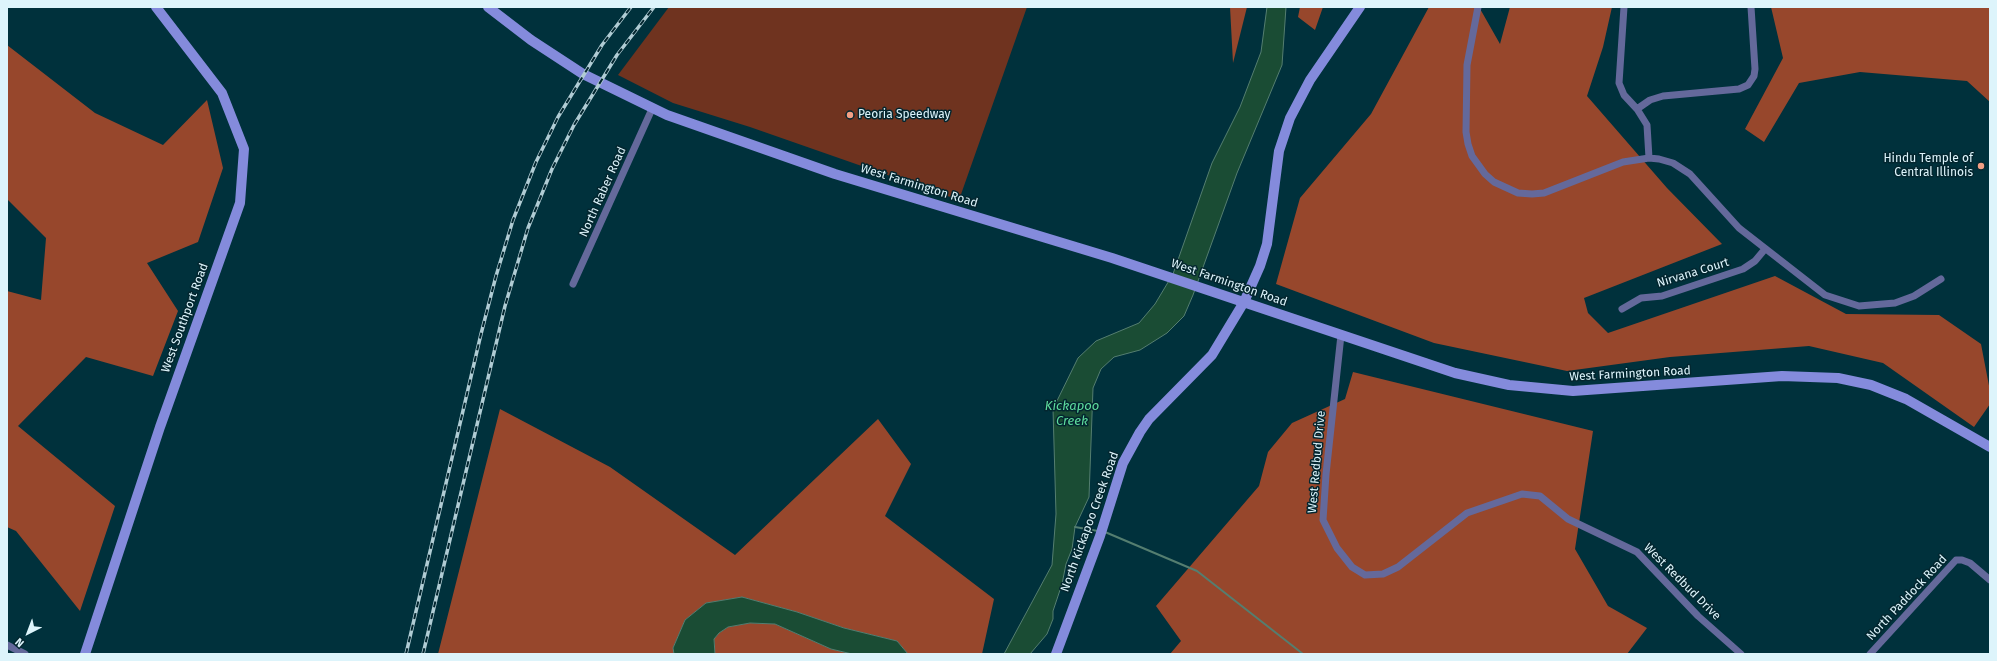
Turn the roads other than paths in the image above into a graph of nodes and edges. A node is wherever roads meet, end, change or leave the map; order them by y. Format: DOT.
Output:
graph roads {
  1 [pos="156,7"];
  2 [pos="488,7"];
  3 [pos="1360,7"];
  4 [pos="1478,7"];
  5 [pos="1624,7"];
  6 [pos="1751,7"];
  7 [pos="652,109"];
  8 [pos="1637,109"];
  9 [pos="1649,158"];
  10 [pos="1765,249"];
  11 [pos="1941,279"];
  12 [pos="573,284"];
  13 [pos="1244,302"];
  14 [pos="1622,309"];
  15 [pos="1341,335"];
  16 [pos="1990,447"];
  17 [pos="1990,580"];
  18 [pos="7,645"];
  19 [pos="25,654"];
  20 [pos="85,654"];
  21 [pos="1056,654"];
  22 [pos="1741,654"];
  23 [pos="1870,654"];
  1 -- 20 [label="main road, West Southport Road"];
  2 -- 7 [label="main road, West Farmington Road"];
  3 -- 13 [label="main road, North Kickapoo Creek Road"];
  4 -- 9 [label="street"];
  5 -- 8 [label="street"];
  6 -- 8 [label="street"];
  7 -- 12 [label="street, North Raber Road"];
  7 -- 13 [label="main road, West Farmington Road"];
  8 -- 9 [label="street"];
  9 -- 10 [label="street"];
  10 -- 11 [label="street"];
  10 -- 14 [label="street, Nirvana Court"];
  13 -- 15 [label="main road, West Farmington Road"];
  13 -- 21 [label="main road, North Kickapoo Creek Road"];
  15 -- 16 [label="main road, West Farmington Road"];
  15 -- 22 [label="street, West Redbud Drive"];
  17 -- 23 [label="street, North Paddock Road"];
  18 -- 19 [label="street"];
}
